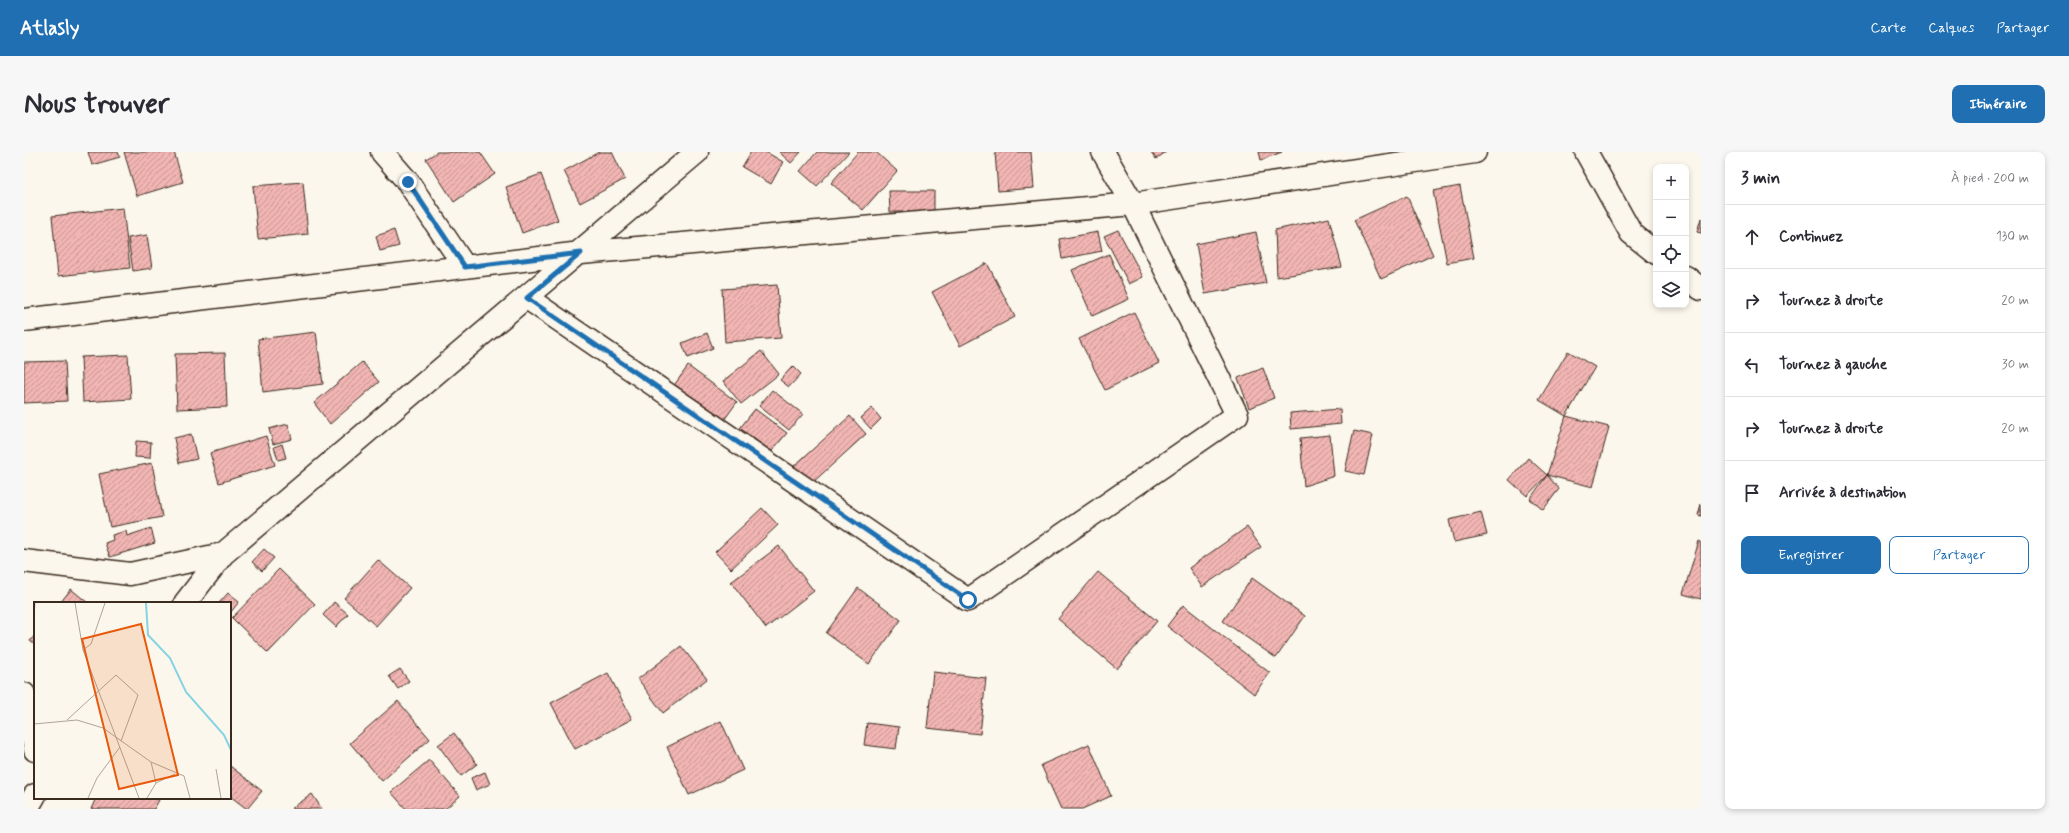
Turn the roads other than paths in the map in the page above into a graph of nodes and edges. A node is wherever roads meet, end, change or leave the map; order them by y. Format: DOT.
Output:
graph roads {
  1 [pos="382,152"];
  2 [pos="698,152"];
  3 [pos="1103,152"];
  4 [pos="1475,152"];
  5 [pos="1586,152"];
  6 [pos="1133,204"];
  7 [pos="1653,250"];
  8 [pos="581,253"];
  9 [pos="465,267"];
  10 [pos="1689,279"];
  11 [pos="1701,289"];
  12 [pos="527,298"];
  13 [pos="24,320"];
  14 [pos="223,554"];
  15 [pos="24,561"];
  16 [pos="186,602"];
  17 [pos="24,694"];
  18 [pos="34,745"];
  19 [pos="34,797"];
  20 [pos="27,809"];
  1 -- 9 [label="street"];
  2 -- 8 [label="street"];
  3 -- 6 [label="street"];
  4 -- 6 [label="street"];
  5 -- 7 [label="street"];
  6 -- 8 [label="street"];
  6 -- 12 [label="street"];
  8 -- 9 [label="street"];
  8 -- 12 [label="street"];
  9 -- 13 [label="street"];
  10 -- 11 [label="street"];
  12 -- 14 [label="street"];
  14 -- 15 [label="street"];
  14 -- 16 [label="street"];
  17 -- 18 [label="street"];
  19 -- 20 [label="street"];
}
